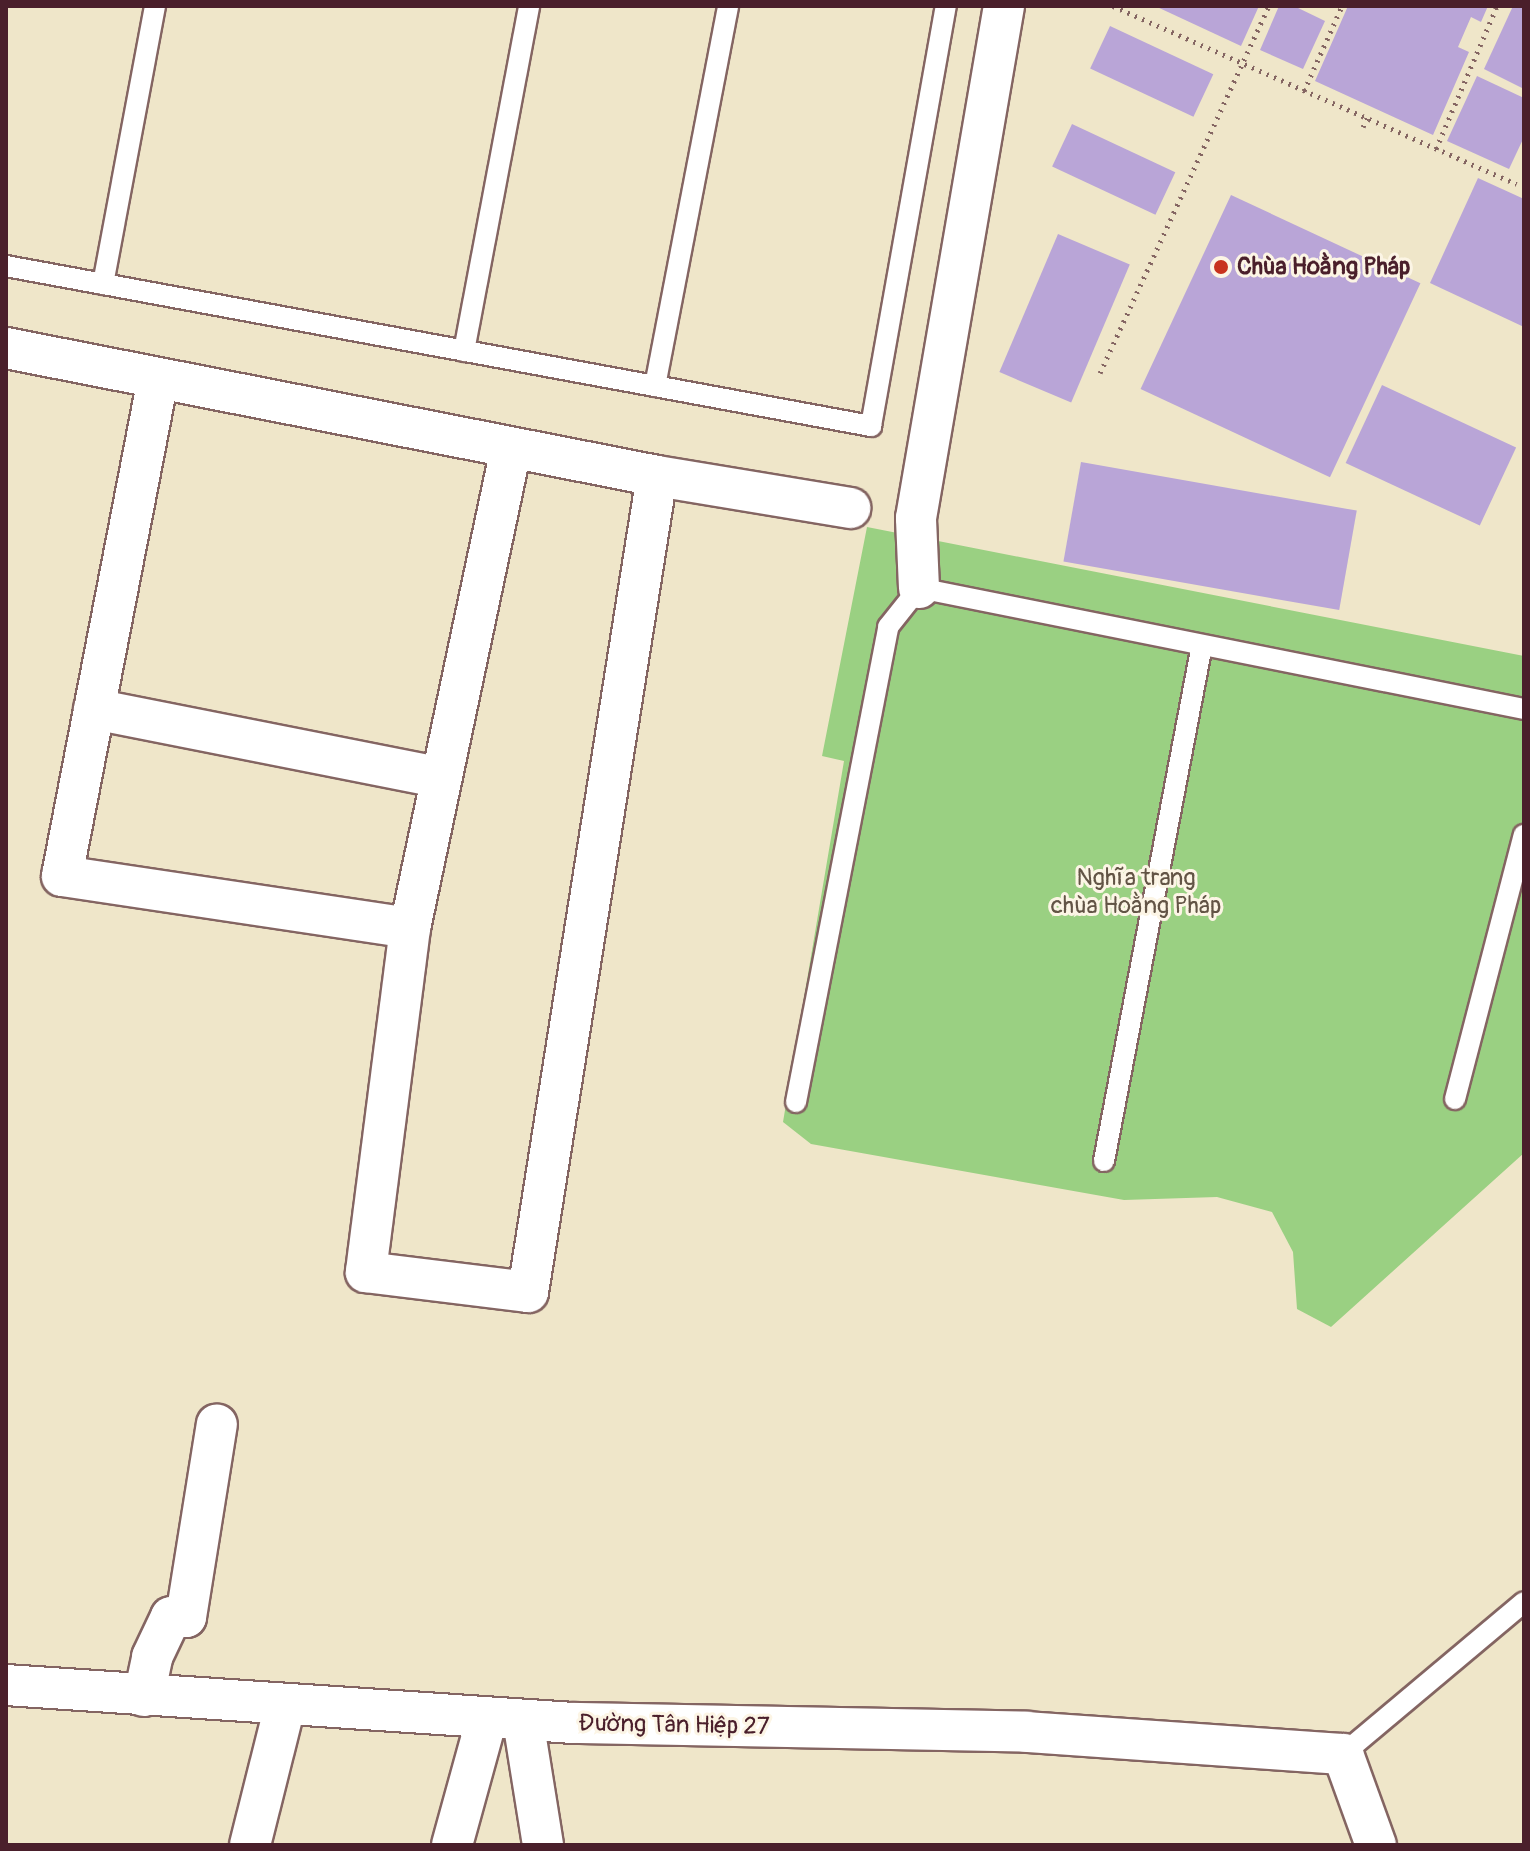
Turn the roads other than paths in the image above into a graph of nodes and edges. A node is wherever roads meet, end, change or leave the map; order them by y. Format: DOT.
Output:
graph roads {
  1 [pos="155,6"];
  2 [pos="529,6"];
  3 [pos="728,6"];
  4 [pos="946,6"];
  5 [pos="1004,6"];
  6 [pos="6,266"];
  7 [pos="103,284"];
  8 [pos="6,348"];
  9 [pos="464,351"];
  10 [pos="158,379"];
  11 [pos="655,386"];
  12 [pos="511,448"];
  13 [pos="657,476"];
  14 [pos="850,508"];
  15 [pos="919,588"];
  16 [pos="1202,645"];
  17 [pos="94,709"];
  18 [pos="1524,709"];
  19 [pos="441,778"];
  20 [pos="1524,835"];
  21 [pos="410,928"];
  22 [pos="1455,1099"];
  23 [pos="796,1102"];
  24 [pos="1104,1161"];
  25 [pos="217,1424"];
  26 [pos="1524,1602"];
  27 [pos="6,1685"];
  28 [pos="144,1696"];
  29 [pos="285,1706"];
  30 [pos="505,1719"];
  31 [pos="1343,1754"];
  32 [pos="250,1845"];
  33 [pos="452,1845"];
  34 [pos="543,1845"];
  35 [pos="1376,1845"];
  1 -- 7 [label="lane"];
  2 -- 9 [label="lane"];
  3 -- 11 [label="lane"];
  4 -- 11 [label="lane"];
  5 -- 15 [label="street"];
  6 -- 7 [label="lane"];
  7 -- 9 [label="lane"];
  8 -- 10 [label="street"];
  9 -- 11 [label="lane"];
  10 -- 12 [label="street"];
  10 -- 17 [label="street"];
  12 -- 13 [label="street"];
  12 -- 19 [label="street"];
  13 -- 14 [label="street"];
  13 -- 21 [label="street"];
  15 -- 16 [label="lane"];
  15 -- 23 [label="lane"];
  16 -- 18 [label="lane"];
  16 -- 24 [label="lane"];
  17 -- 19 [label="street"];
  17 -- 21 [label="street"];
  19 -- 21 [label="street"];
  20 -- 22 [label="lane"];
  25 -- 28 [label="street"];
  26 -- 31 [label="lane"];
  27 -- 28 [label="street, Đường Tân Hiệp 27"];
  28 -- 29 [label="street, Đường Tân Hiệp 27"];
  29 -- 30 [label="street, Đường Tân Hiệp 27"];
  29 -- 32 [label="street"];
  30 -- 31 [label="street, Đường Tân Hiệp 27"];
  30 -- 33 [label="street"];
  30 -- 34 [label="street"];
  31 -- 35 [label="street"];
}
